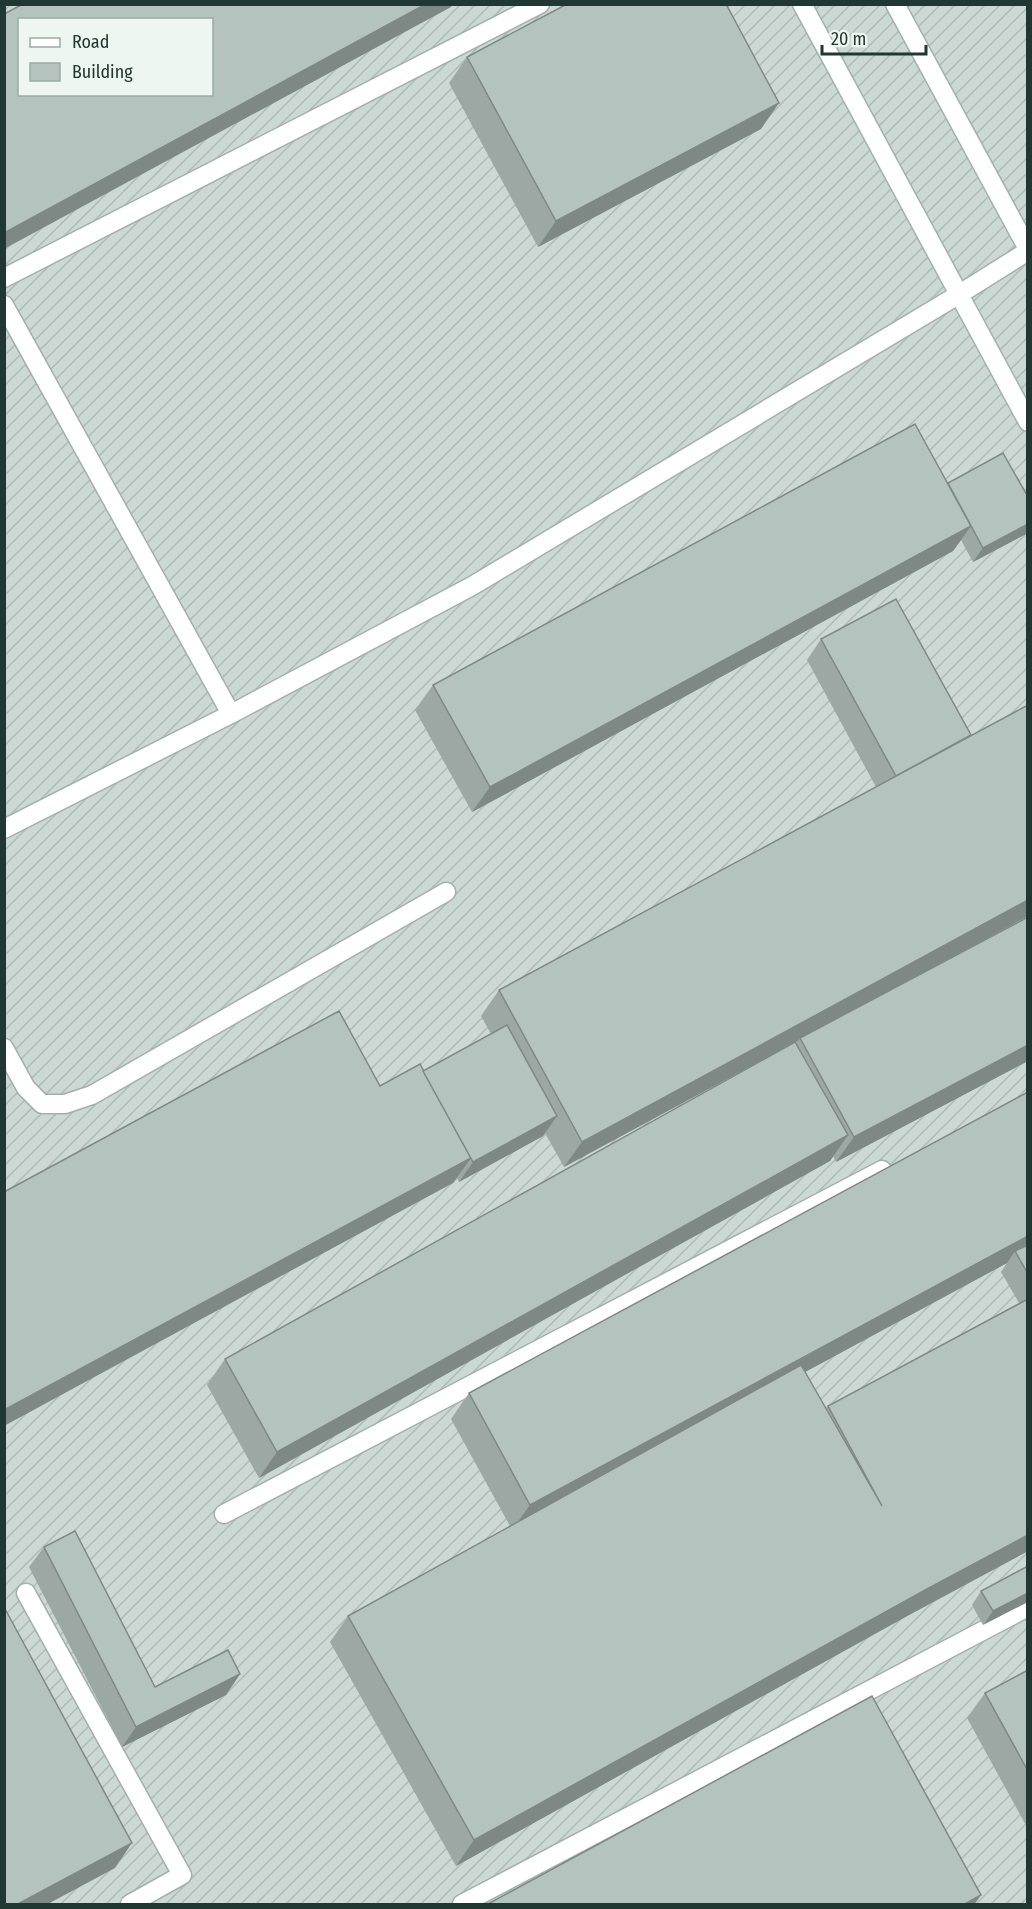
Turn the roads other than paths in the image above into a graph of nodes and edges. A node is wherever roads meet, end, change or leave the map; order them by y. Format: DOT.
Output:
graph roads {
  1 [pos="540,4"];
  2 [pos="802,4"];
  3 [pos="895,4"];
  4 [pos="1028,250"];
  5 [pos="4,278"];
  6 [pos="958,295"];
  7 [pos="4,305"];
  8 [pos="1028,422"];
  9 [pos="231,714"];
  10 [pos="4,829"];
  11 [pos="446,892"];
  12 [pos="4,1048"];
  13 [pos="901,1161"];
  14 [pos="224,1514"];
  15 [pos="26,1593"];
  16 [pos="1028,1606"];
  17 [pos="130,1905"];
  18 [pos="462,1905"];
  1 -- 5 [label="street"];
  2 -- 6 [label="street"];
  3 -- 4 [label="street"];
  4 -- 6 [label="street"];
  6 -- 8 [label="street"];
  6 -- 9 [label="street"];
  7 -- 9 [label="street"];
  9 -- 10 [label="street"];
  11 -- 12 [label="street"];
  13 -- 14 [label="street"];
  15 -- 17 [label="street"];
  16 -- 18 [label="street"];
}
